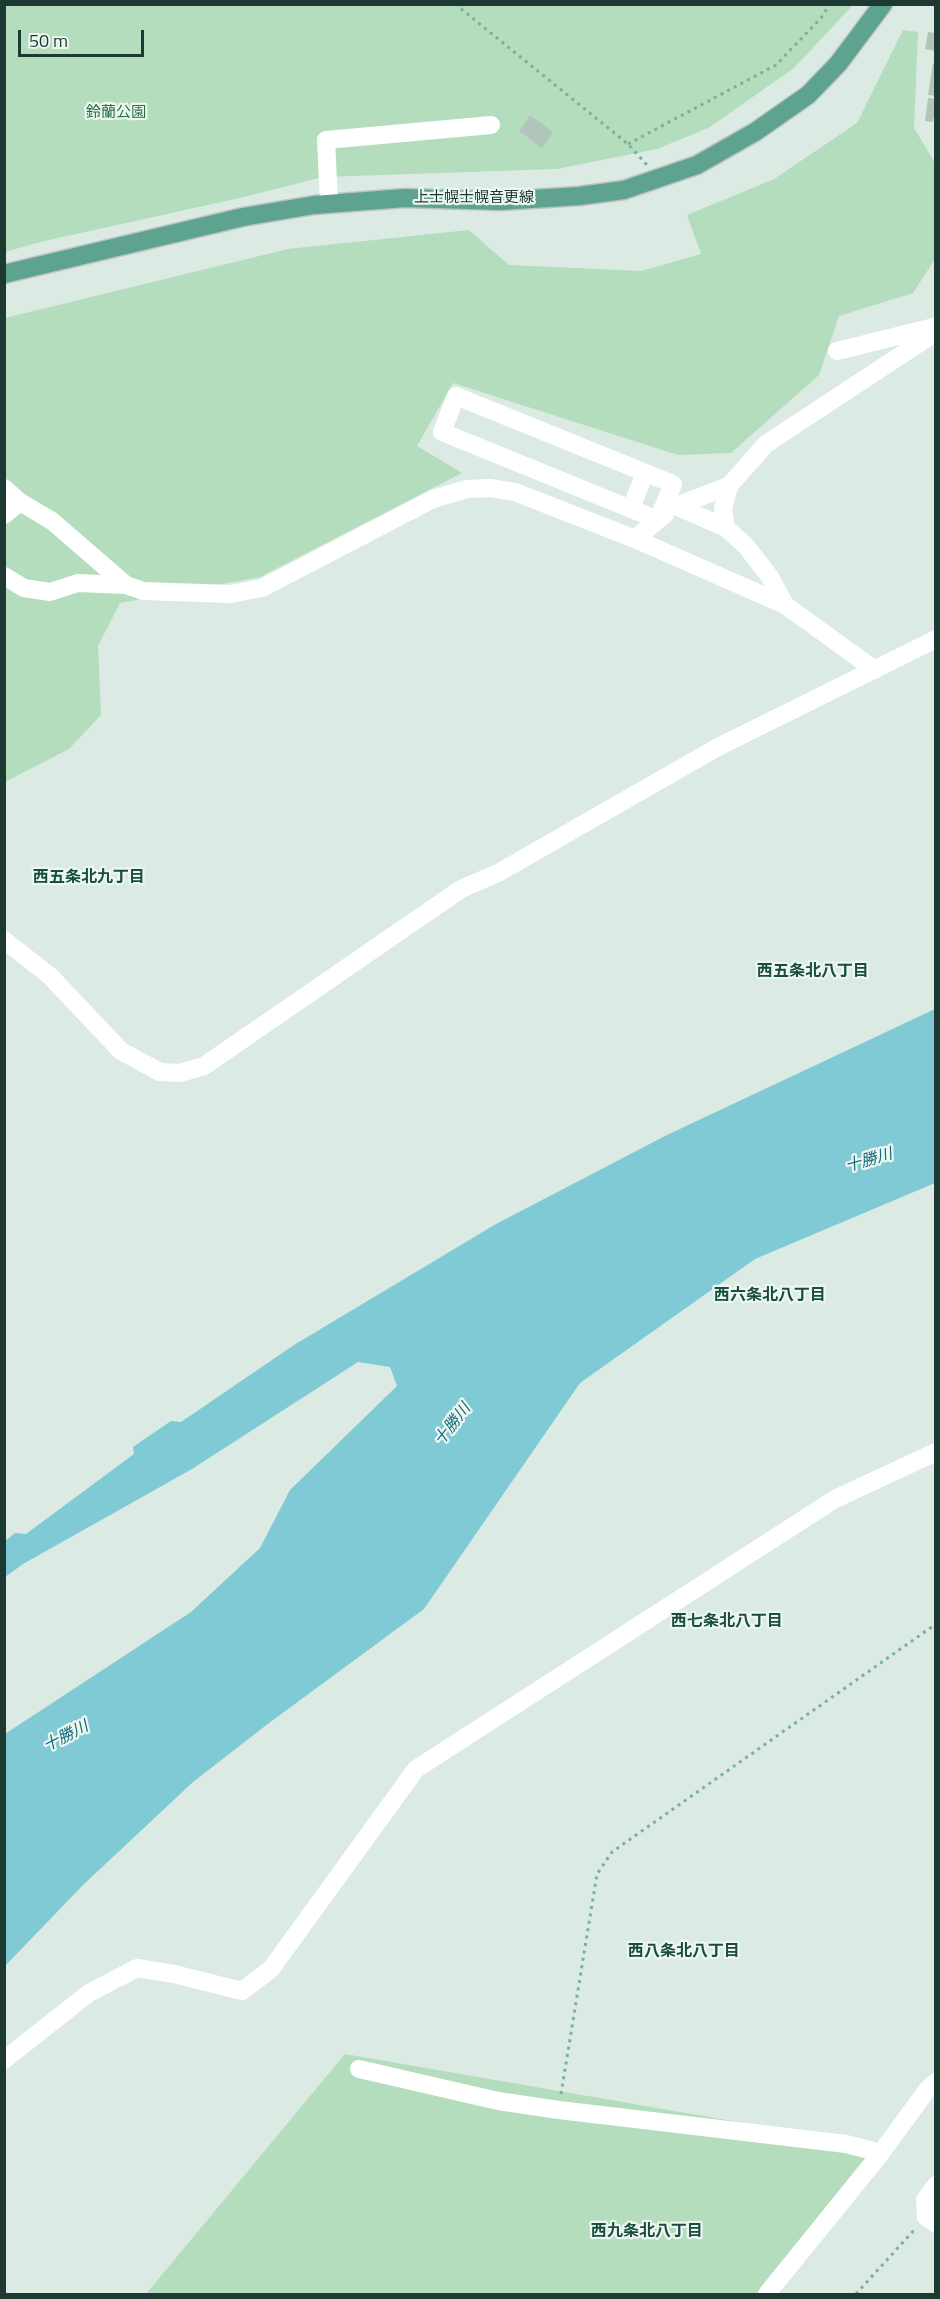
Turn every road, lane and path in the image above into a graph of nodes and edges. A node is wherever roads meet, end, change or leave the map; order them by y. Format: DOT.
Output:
graph roads {
  1 [pos="455,4"];
  2 [pos="830,4"];
  3 [pos="883,4"];
  4 [pos="491,125"];
  5 [pos="628,144"];
  6 [pos="658,178"];
  7 [pos="329,203"];
  8 [pos="4,274"];
  9 [pos="936,327"];
  10 [pos="936,332"];
  11 [pos="837,351"];
  12 [pos="645,473"];
  13 [pos="729,486"];
  14 [pos="4,488"];
  15 [pos="20,502"];
  16 [pos="676,506"];
  17 [pos="631,508"];
  18 [pos="4,515"];
  19 [pos="658,519"];
  20 [pos="726,528"];
  21 [pos="634,539"];
  22 [pos="4,576"];
  23 [pos="126,585"];
  24 [pos="785,605"];
  25 [pos="936,639"];
  26 [pos="875,670"];
  27 [pos="4,940"];
  28 [pos="936,1452"];
  29 [pos="936,1624"];
  30 [pos="4,2060"];
  31 [pos="359,2069"];
  32 [pos="936,2082"];
  33 [pos="559,2110"];
  34 [pos="881,2153"];
  35 [pos="936,2185"];
  36 [pos="931,2220"];
  37 [pos="766,2295"];
  38 [pos="856,2295"];
  1 -- 5 [label="path"];
  2 -- 5 [label="path"];
  3 -- 6 [label="main road, 上士幌士幌音更線"];
  4 -- 7 [label="street"];
  5 -- 6 [label="path"];
  6 -- 7 [label="main road, 上士幌士幌音更線"];
  7 -- 8 [label="main road, 上士幌士幌音更線"];
  9 -- 11 [label="street"];
  10 -- 13 [label="street"];
  12 -- 17 [label="street"];
  12 -- 17 [label="street"];
  12 -- 19 [label="street"];
  13 -- 16 [label="street"];
  13 -- 20 [label="street"];
  14 -- 15 [label="street"];
  15 -- 18 [label="street"];
  15 -- 23 [label="street"];
  16 -- 19 [label="street"];
  16 -- 20 [label="street"];
  17 -- 19 [label="street"];
  19 -- 21 [label="street"];
  20 -- 24 [label="street"];
  21 -- 23 [label="street"];
  21 -- 24 [label="street"];
  22 -- 23 [label="street"];
  24 -- 26 [label="street"];
  25 -- 26 [label="street"];
  26 -- 27 [label="street"];
  28 -- 30 [label="street"];
  29 -- 33 [label="path"];
  31 -- 33 [label="street"];
  32 -- 34 [label="street"];
  33 -- 34 [label="street"];
  34 -- 37 [label="street"];
  35 -- 36 [label="street"];
  36 -- 38 [label="path"];
}
